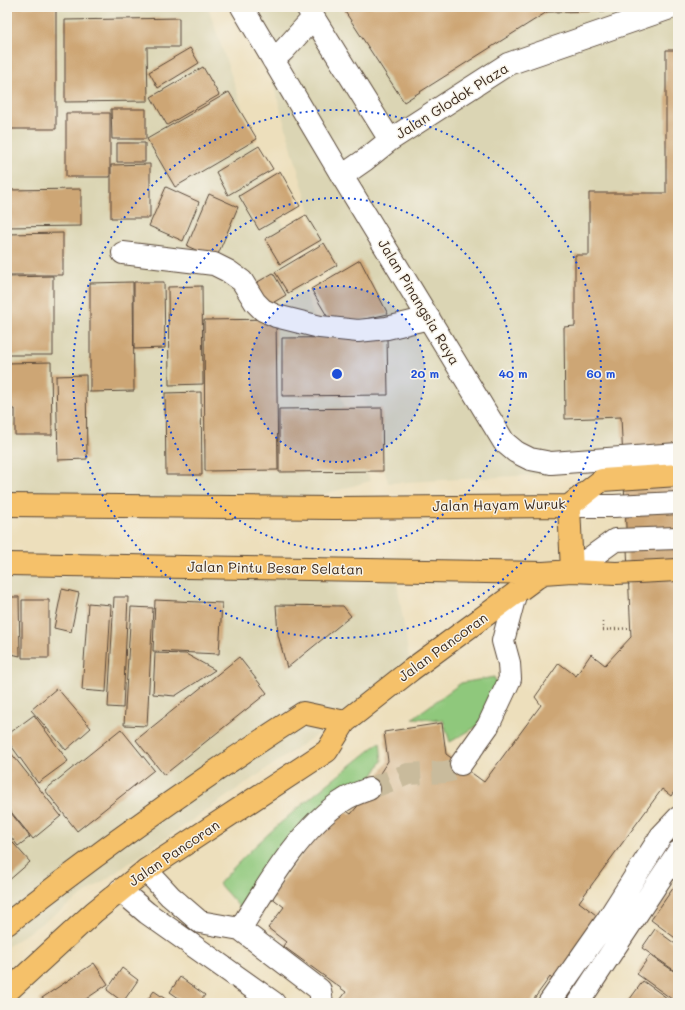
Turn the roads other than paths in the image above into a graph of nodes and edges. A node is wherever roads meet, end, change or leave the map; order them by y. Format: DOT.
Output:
graph roads {
  1 [pos="242,7"];
  2 [pos="673,7"];
  3 [pos="310,13"];
  4 [pos="273,60"];
  5 [pos="390,140"];
  6 [pos="342,176"];
  7 [pos="123,253"];
  8 [pos="429,318"];
  9 [pos="678,454"];
  10 [pos="678,475"];
  11 [pos="678,503"];
  12 [pos="7,505"];
  13 [pos="569,506"];
  14 [pos="678,538"];
  15 [pos="7,564"];
  16 [pos="678,570"];
  17 [pos="572,571"];
  18 [pos="543,573"];
  19 [pos="515,595"];
  20 [pos="345,722"];
  21 [pos="461,764"];
  22 [pos="369,789"];
  23 [pos="678,818"];
  24 [pos="678,852"];
  25 [pos="146,870"];
  26 [pos="120,890"];
  27 [pos="7,924"];
  28 [pos="240,929"];
  29 [pos="7,992"];
  30 [pos="274,1003"];
  31 [pos="322,1003"];
  32 [pos="549,1003"];
  33 [pos="578,1003"];
  1 -- 4 [label="street, Jalan Pinangsia Raya"];
  2 -- 5 [label="street, Jalan Glodok Plaza"];
  3 -- 4 [label="street"];
  3 -- 5 [label="street"];
  4 -- 6 [label="street, Jalan Pinangsia Raya"];
  5 -- 6 [label="street, Jalan Glodok Plaza"];
  6 -- 8 [label="street, Jalan Pinangsia Raya"];
  7 -- 8 [label="street"];
  8 -- 9 [label="street, Jalan Pinangsia Raya"];
  10 -- 13 [label="main road, Jalan Hayam Wuruk"];
  11 -- 13 [label="street"];
  12 -- 13 [label="main road, Jalan Hayam Wuruk"];
  13 -- 17 [label="main road"];
  14 -- 17 [label="street"];
  15 -- 18 [label="main road, Jalan Pintu Besar Selatan"];
  16 -- 17 [label="main road, Jalan Pintu Besar Selatan"];
  17 -- 18 [label="main road, Jalan Pintu Besar Selatan"];
  18 -- 19 [label="main road, Jalan Pancoran"];
  19 -- 20 [label="main road, Jalan Pancoran"];
  19 -- 21 [label="street"];
  20 -- 25 [label="main road, Jalan Pancoran"];
  20 -- 27 [label="main road"];
  22 -- 28 [label="street"];
  23 -- 32 [label="street"];
  24 -- 33 [label="street"];
  25 -- 26 [label="main road, Jalan Pancoran"];
  25 -- 28 [label="street"];
  26 -- 29 [label="main road, Jalan Pancoran"];
  26 -- 30 [label="street"];
  28 -- 31 [label="street"];
}
